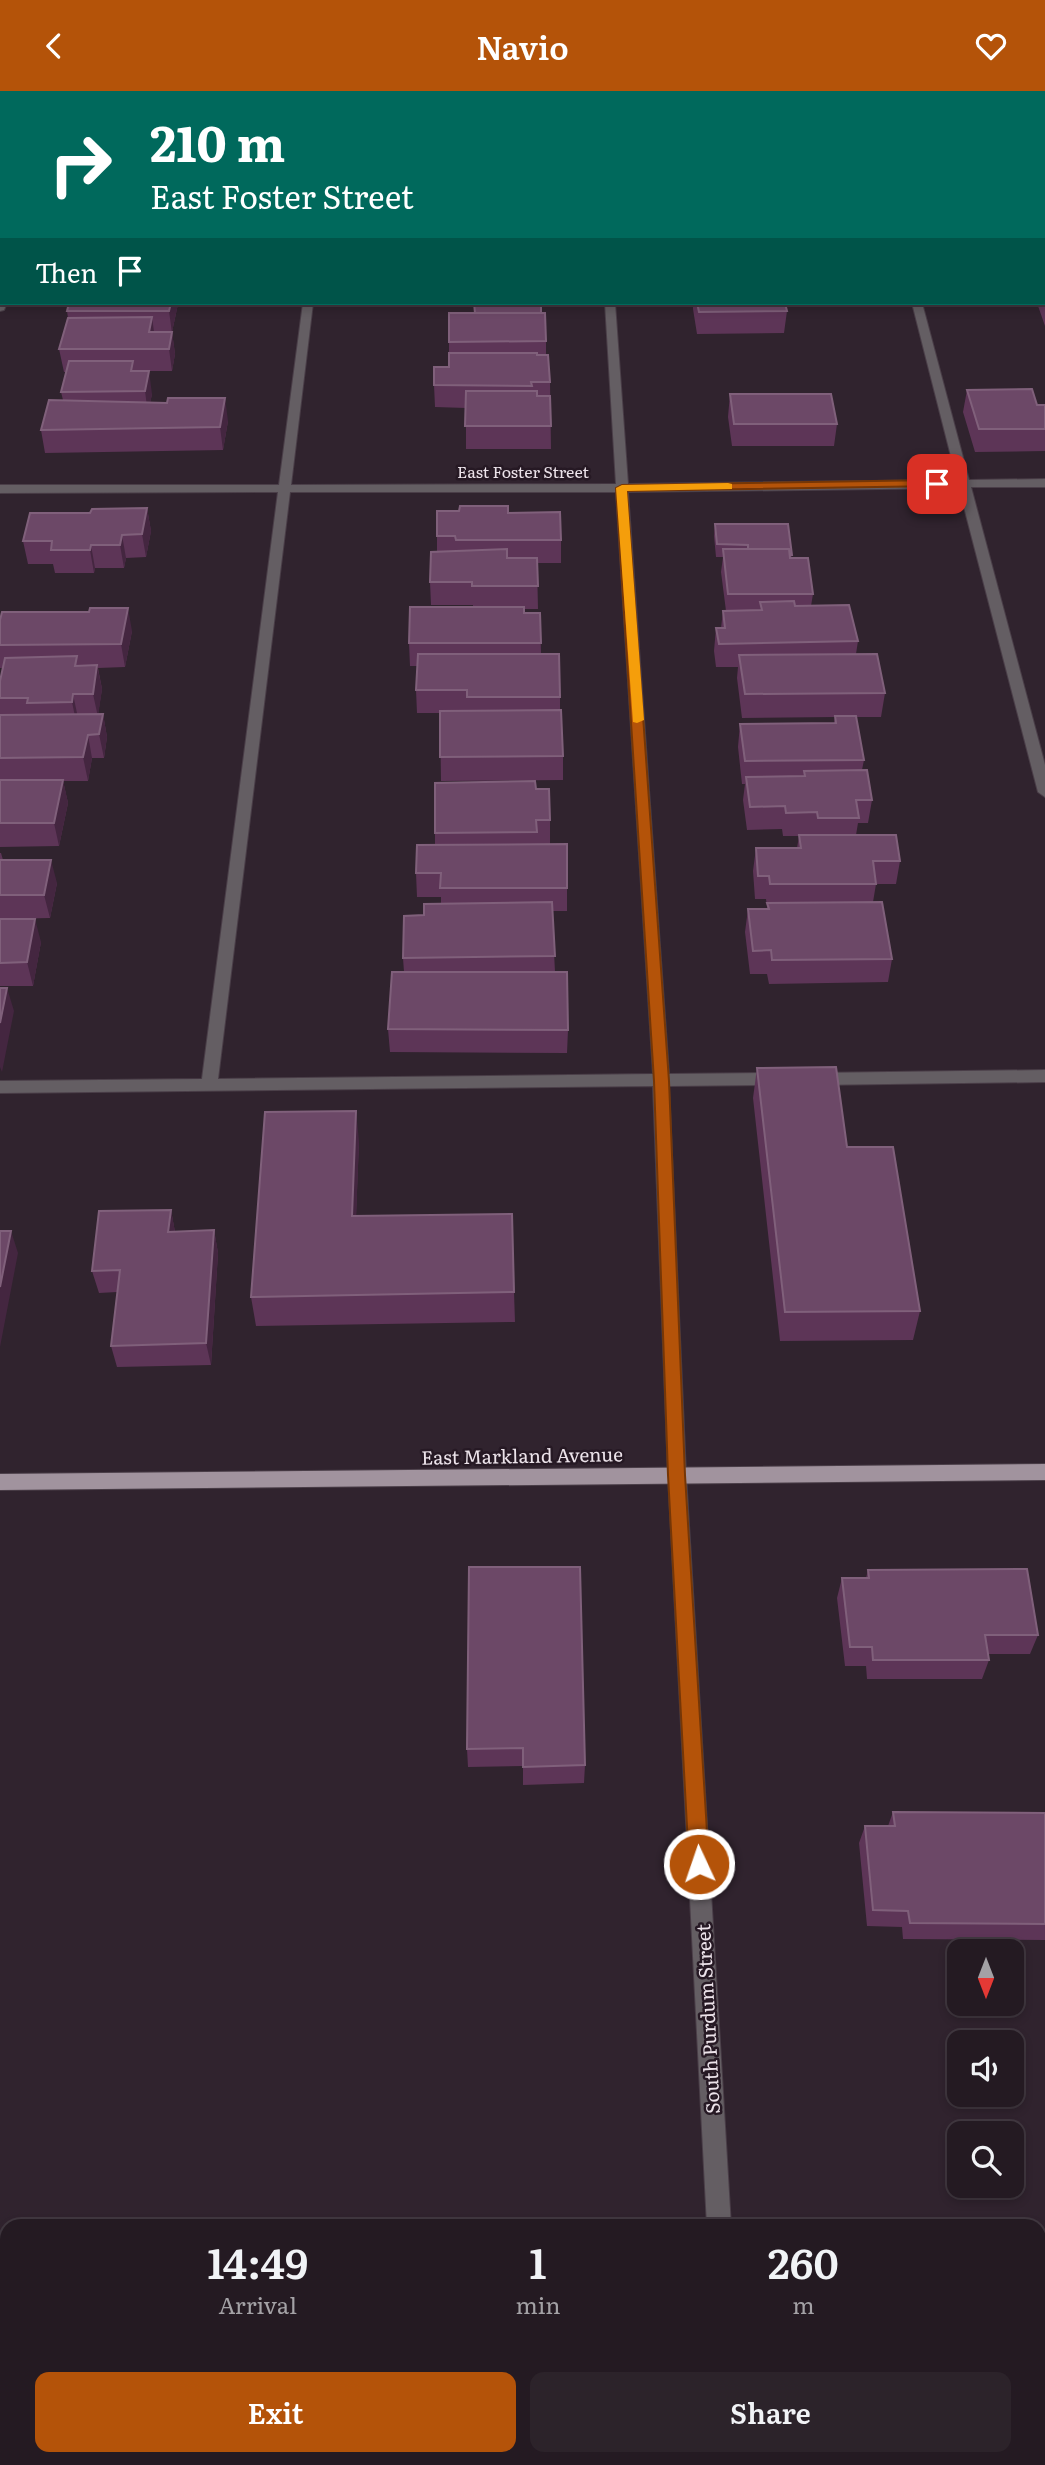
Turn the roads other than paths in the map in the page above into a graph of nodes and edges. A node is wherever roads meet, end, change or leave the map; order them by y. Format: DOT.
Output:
graph roads {
  1 [pos="308,305"];
  2 [pos="610,305"];
  3 [pos="918,305"];
  4 [pos="964,483"];
  5 [pos="1045,483"];
  6 [pos="285,487"];
  7 [pos="622,488"];
  8 [pos="0,489"];
  9 [pos="1045,792"];
  10 [pos="1045,1076"];
  11 [pos="661,1081"];
  12 [pos="209,1085"];
  13 [pos="0,1087"];
  14 [pos="1045,1472"];
  15 [pos="677,1475"];
  16 [pos="0,1482"];
  17 [pos="719,2219"];
  1 -- 6 [label="street"];
  2 -- 7 [label="street, South Purdum Street"];
  3 -- 4 [label="street"];
  4 -- 5 [label="street, East Foster Street"];
  4 -- 7 [label="street, East Foster Street"];
  4 -- 9 [label="street"];
  6 -- 7 [label="street, East Foster Street"];
  6 -- 8 [label="street, East Foster Street"];
  6 -- 12 [label="street"];
  7 -- 11 [label="street, South Purdum Street"];
  10 -- 11 [label="street"];
  11 -- 12 [label="street"];
  11 -- 15 [label="street, South Purdum Street"];
  12 -- 13 [label="street"];
  14 -- 15 [label="main road, East Markland Avenue"];
  15 -- 16 [label="main road, East Markland Avenue"];
  15 -- 17 [label="street, South Purdum Street"];
}
